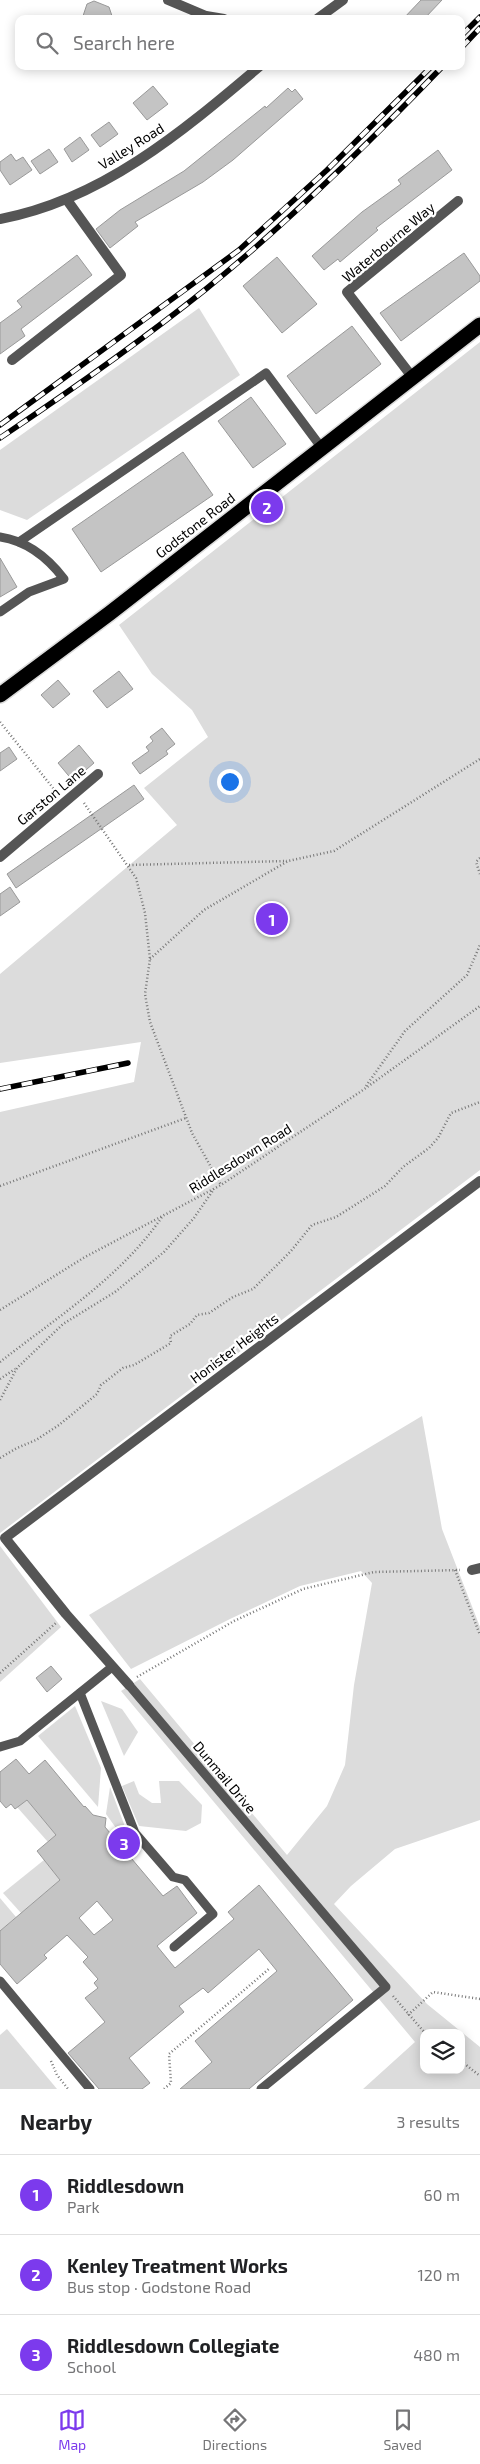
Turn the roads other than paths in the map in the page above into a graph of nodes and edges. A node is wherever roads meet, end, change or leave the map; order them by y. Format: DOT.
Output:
graph roads {
  1 [pos="168,0"];
  2 [pos="343,0"];
  3 [pos="204,15"];
  4 [pos="322,15"];
  5 [pos="255,70"];
  6 [pos="66,200"];
  7 [pos="458,201"];
  8 [pos="0,218"];
  9 [pos="480,325"];
  10 [pos="12,360"];
  11 [pos="413,378"];
  12 [pos="321,447"];
  13 [pos="0,536"];
  14 [pos="19,542"];
  15 [pos="0,612"];
  16 [pos="0,696"];
  17 [pos="98,774"];
  18 [pos="0,857"];
  19 [pos="480,1181"];
  20 [pos="4,1538"];
  21 [pos="112,1667"];
  22 [pos="128,1684"];
  23 [pos="80,1693"];
  24 [pos="0,1747"];
  25 [pos="174,1947"];
  26 [pos="0,1981"];
  27 [pos="90,2089"];
  28 [pos="261,2089"];
  1 -- 3 [label="street"];
  2 -- 4 [label="street"];
  5 -- 6 [label="street, Valley Road"];
  6 -- 8 [label="street, Valley Road"];
  6 -- 10 [label="street"];
  7 -- 11 [label="street, Waterbourne Way"];
  9 -- 11 [label="highway, Godstone Road"];
  11 -- 12 [label="highway, Godstone Road"];
  12 -- 14 [label="lane"];
  12 -- 16 [label="highway, Godstone Road"];
  13 -- 14 [label="lane"];
  14 -- 15 [label="lane"];
  17 -- 18 [label="street, Garston Lane"];
  19 -- 20 [label="street, Honister Heights"];
  20 -- 21 [label="street, Dunmail Drive"];
  21 -- 22 [label="street, Dunmail Drive"];
  21 -- 23 [label="lane"];
  22 -- 28 [label="lane, Dunmail Drive"];
  23 -- 24 [label="lane"];
  23 -- 25 [label="lane"];
  26 -- 27 [label="lane"];
}
